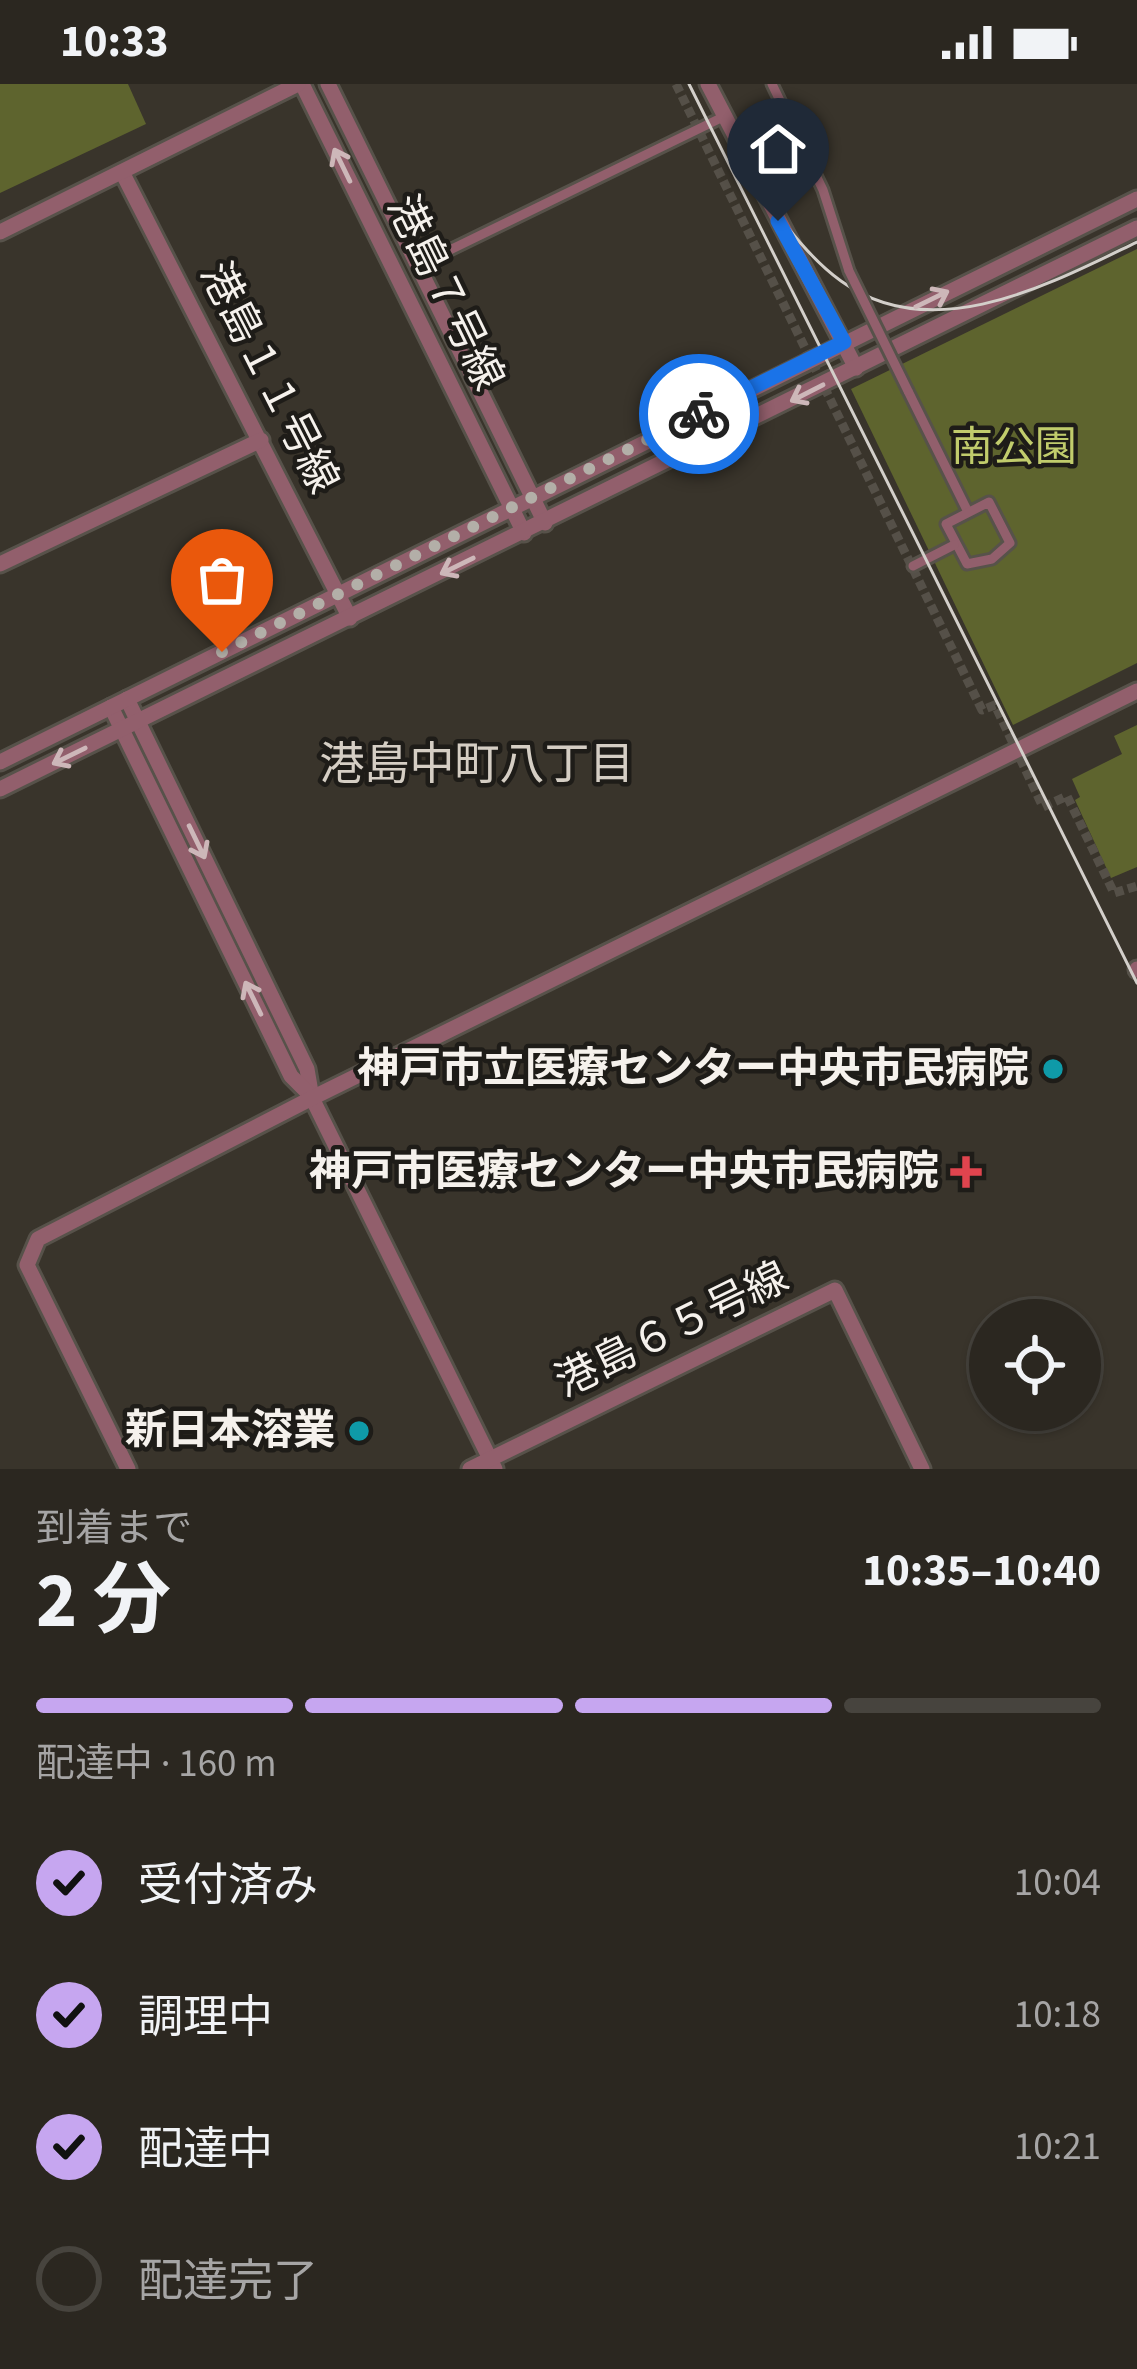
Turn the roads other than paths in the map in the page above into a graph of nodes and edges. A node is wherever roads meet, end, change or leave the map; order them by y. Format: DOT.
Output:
graph roads {
  1 [pos="300,84"];
  2 [pos="328,84"];
  3 [pos="708,84"];
  4 [pos="774,89"];
  5 [pos="722,117"];
  6 [pos="122,172"];
  7 [pos="1137,199"];
  8 [pos="1137,228"];
  9 [pos="0,232"];
  10 [pos="419,265"];
  11 [pos="844,342"];
  12 [pos="856,368"];
  13 [pos="261,440"];
  14 [pos="532,497"];
  15 [pos="511,507"];
  16 [pos="968,511"];
  17 [pos="545,523"];
  18 [pos="524,533"];
  19 [pos="954,545"];
  20 [pos="992,559"];
  21 [pos="0,564"];
  22 [pos="913,566"];
  23 [pos="998,572"];
  24 [pos="338,594"];
  25 [pos="350,618"];
  26 [pos="1137,691"];
  27 [pos="127,699"];
  28 [pos="110,707"];
  29 [pos="139,722"];
  30 [pos="122,730"];
  31 [pos="0,762"];
  32 [pos="0,789"];
  33 [pos="312,1098"];
  34 [pos="492,1464"];
  35 [pos="128,1469"];
  36 [pos="470,1469"];
  37 [pos="922,1469"];
  1 -- 6 [label="street"];
  15 -- 1 [label="street, 港島７号線, one-way"];
  2 -- 10 [label="street, 港島７号線"];
  3 -- 5 [label="street"];
  4 -- 16 [label="street, bridge"];
  5 -- 10 [label="street"];
  5 -- 11 [label="street"];
  6 -- 9 [label="street"];
  6 -- 13 [label="street, 港島１１号線"];
  11 -- 7 [label="street, one-way"];
  8 -- 12 [label="street"];
  10 -- 14 [label="street, 港島７号線"];
  11 -- 12 [label="street"];
  11 -- 14 [label="street"];
  12 -- 17 [label="street, one-way"];
  13 -- 21 [label="street"];
  13 -- 24 [label="street, 港島１１号線"];
  14 -- 15 [label="street"];
  14 -- 17 [label="street, 港島７号線"];
  15 -- 18 [label="street, 港島７号線"];
  15 -- 24 [label="street"];
  16 -- 19 [label="street"];
  16 -- 20 [label="street"];
  17 -- 18 [label="street"];
  18 -- 25 [label="street, one-way"];
  19 -- 20 [label="street"];
  19 -- 22 [label="street"];
  20 -- 23 [label="street"];
  24 -- 25 [label="street, 港島１１号線"];
  24 -- 27 [label="street"];
  25 -- 29 [label="street"];
  26 -- 33 [label="street"];
  27 -- 28 [label="street"];
  27 -- 29 [label="street"];
  28 -- 30 [label="street"];
  28 -- 31 [label="street"];
  29 -- 30 [label="street"];
  29 -- 33 [label="street, one-way"];
  30 -- 32 [label="street, one-way"];
  33 -- 30 [label="street, one-way"];
  33 -- 34 [label="street"];
  33 -- 35 [label="street"];
  34 -- 36 [label="street"];
  34 -- 37 [label="street, 港島６５号線"];
}
